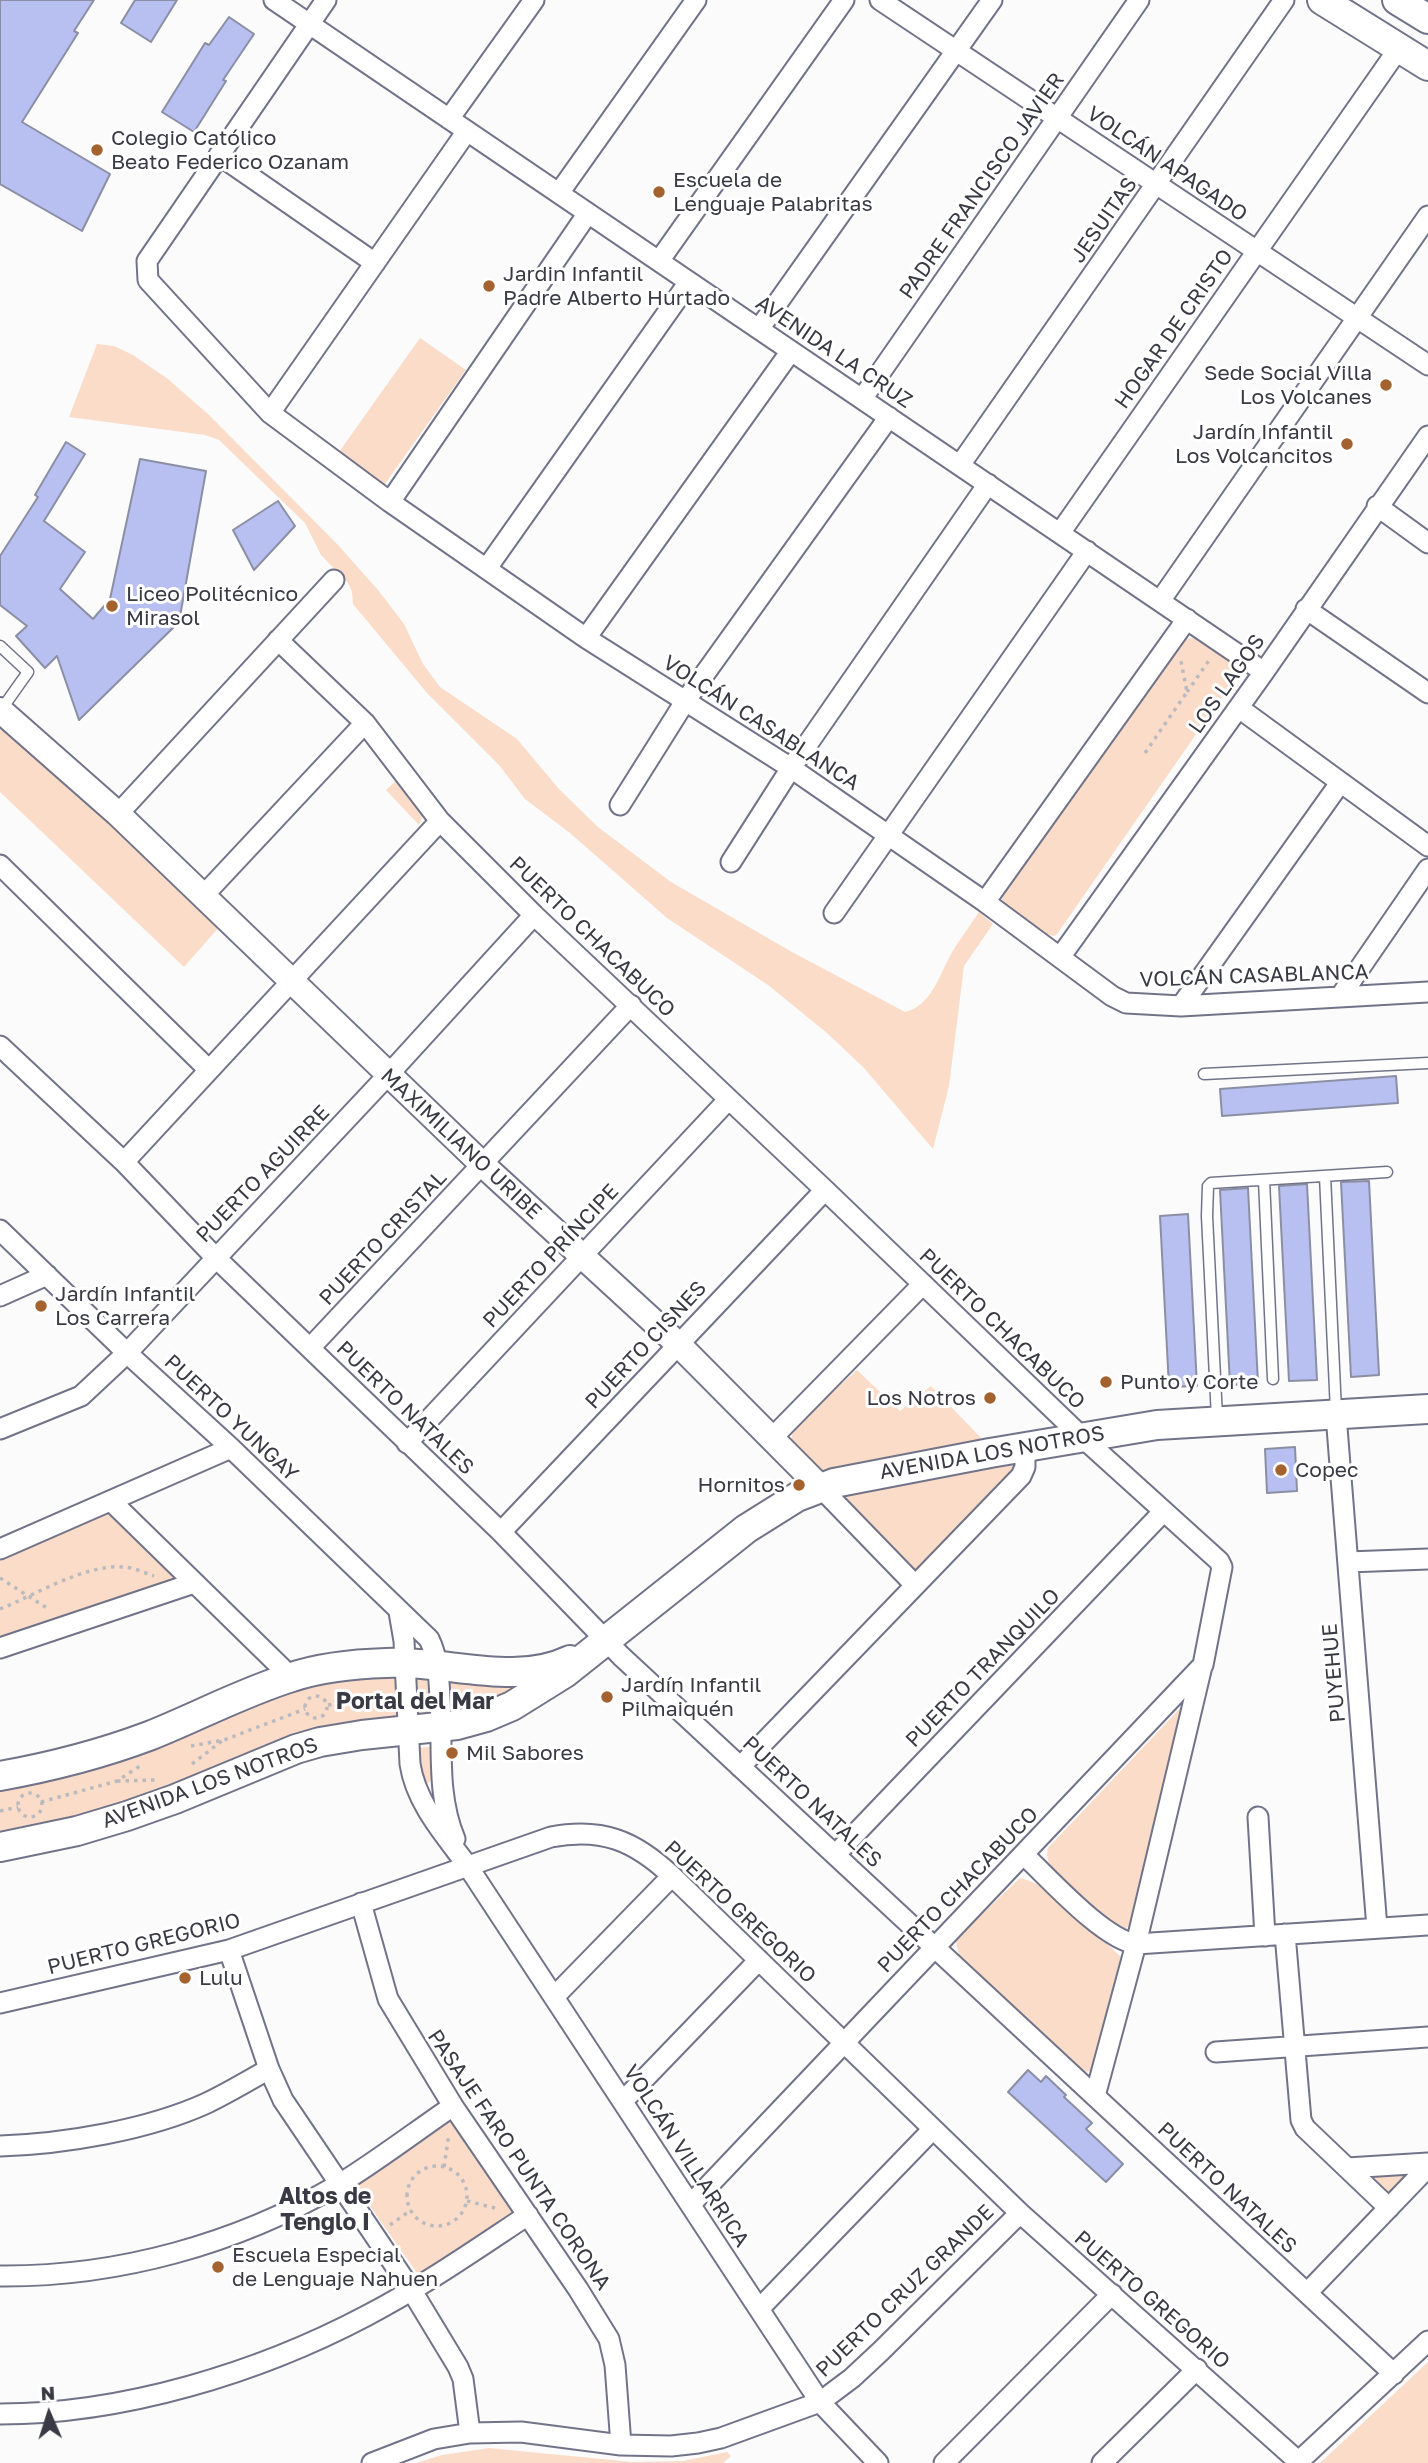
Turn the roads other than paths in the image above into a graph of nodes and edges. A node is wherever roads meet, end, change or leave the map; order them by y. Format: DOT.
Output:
graph roads {
  1 [pos="274,0"];
  2 [pos="326,0"];
  3 [pos="534,0"];
  4 [pos="696,0"];
  5 [pos="845,0"];
  6 [pos="880,0"];
  7 [pos="992,0"];
  8 [pos="1139,0"];
  9 [pos="1284,0"];
  10 [pos="1322,0"];
  11 [pos="310,24"];
  12 [pos="1399,48"];
  13 [pos="956,50"];
  14 [pos="1428,66"];
  15 [pos="1057,118"];
  16 [pos="449,119"];
  17 [pos="467,131"];
  18 [pos="219,155"];
  19 [pos="1157,184"];
  20 [pos="559,193"];
  21 [pos="588,213"];
  22 [pos="1428,216"];
  23 [pos="1256,251"];
  24 [pos="659,261"];
  25 [pos="375,263"];
  26 [pos="690,282"];
  27 [pos="1357,318"];
  28 [pos="760,329"];
  29 [pos="791,351"];
  30 [pos="1428,365"];
  31 [pos="862,399"];
  32 [pos="270,413"];
  33 [pos="889,417"];
  34 [pos="1428,436"];
  35 [pos="960,466"];
  36 [pos="988,484"];
  37 [pos="390,502"];
  38 [pos="1377,506"];
  39 [pos="1060,533"];
  40 [pos="1428,543"];
  41 [pos="1087,551"];
  42 [pos="487,568"];
  43 [pos="334,580"];
  44 [pos="1160,601"];
  45 [pos="1306,609"];
  46 [pos="1182,627"];
  47 [pos="586,638"];
  48 [pos="278,640"];
  49 [pos="0,646"];
  50 [pos="1264,672"];
  51 [pos="1428,693"];
  52 [pos="686,700"];
  53 [pos="1239,708"];
  54 [pos="0,710"];
  55 [pos="365,723"];
  56 [pos="791,768"];
  57 [pos="1340,783"];
  58 [pos="620,805"];
  59 [pos="118,814"];
  60 [pos="440,821"];
  61 [pos="888,835"];
  62 [pos="1428,846"];
  63 [pos="731,862"];
  64 [pos="1,869"];
  65 [pos="1428,869"];
  66 [pos="203,896"];
  67 [pos="985,902"];
  68 [pos="834,913"];
  69 [pos="534,915"];
  70 [pos="1061,956"];
  71 [pos="292,982"];
  72 [pos="1428,992"];
  73 [pos="1340,997"];
  74 [pos="631,1005"];
  75 [pos="1181,1006"];
  76 [pos="0,1046"];
  77 [pos="1428,1063"];
  78 [pos="209,1070"];
  79 [pos="1205,1074"];
  80 [pos="388,1075"];
  81 [pos="728,1100"];
  82 [pos="124,1162"];
  83 [pos="483,1165"];
  84 [pos="1387,1172"];
  85 [pos="1325,1176"];
  86 [pos="1264,1180"];
  87 [pos="825,1189"];
  88 [pos="0,1230"];
  89 [pos="215,1257"];
  90 [pos="582,1257"];
  91 [pos="47,1275"];
  92 [pos="923,1284"];
  93 [pos="0,1296"];
  94 [pos="679,1345"];
  95 [pos="310,1348"];
  96 [pos="127,1353"];
  97 [pos="1273,1379"];
  98 [pos="1428,1409"];
  99 [pos="1336,1415"];
  100 [pos="1217,1421"];
  101 [pos="0,1429"];
  102 [pos="772,1438"];
  103 [pos="1083,1438"];
  104 [pos="407,1443"];
  105 [pos="1026,1447"];
  106 [pos="231,1448"];
  107 [pos="820,1487"];
  108 [pos="111,1501"];
  109 [pos="1163,1512"];
  110 [pos="500,1532"];
  111 [pos="0,1549"];
  112 [pos="1428,1559"];
  113 [pos="1348,1562"];
  114 [pos="194,1584"];
  115 [pos="915,1585"];
  116 [pos="399,1612"];
  117 [pos="606,1639"];
  118 [pos="0,1648"];
  119 [pos="405,1662"];
  120 [pos="437,1664"];
  121 [pos="1203,1665"];
  122 [pos="291,1677"];
  123 [pos="442,1727"];
  124 [pos="408,1730"];
  125 [pos="740,1767"];
  126 [pos="0,1776"];
  127 [pos="1258,1816"];
  128 [pos="0,1847"];
  129 [pos="835,1855"];
  130 [pos="1024,1855"];
  131 [pos="467,1865"];
  132 [pos="672,1876"];
  133 [pos="361,1903"];
  134 [pos="1428,1925"];
  135 [pos="1377,1928"];
  136 [pos="1285,1934"];
  137 [pos="1265,1936"];
  138 [pos="1136,1944"];
  139 [pos="934,1946"];
  140 [pos="229,1950"];
  141 [pos="759,1960"];
  142 [pos="554,1997"];
  143 [pos="0,2003"];
  144 [pos="1428,2037"];
  145 [pos="844,2043"];
  146 [pos="1293,2047"];
  147 [pos="1216,2052"];
  148 [pos="269,2069"];
  149 [pos="1095,2096"];
  150 [pos="623,2101"];
  151 [pos="453,2106"];
  152 [pos="933,2129"];
  153 [pos="0,2146"];
  154 [pos="1428,2165"];
  155 [pos="1347,2168"];
  156 [pos="339,2184"];
  157 [pos="691,2204"];
  158 [pos="1389,2208"];
  159 [pos="1020,2213"];
  160 [pos="528,2215"];
  161 [pos="0,2276"];
  162 [pos="412,2291"];
  163 [pos="1307,2293"];
  164 [pos="1112,2294"];
  165 [pos="760,2308"];
  166 [pos="1428,2341"];
  167 [pos="1197,2369"];
  168 [pos="1394,2374"];
  169 [pos="820,2402"];
  170 [pos="0,2413"];
  171 [pos="470,2433"];
  172 [pos="621,2445"];
  173 [pos="1298,2462"];
  174 [pos="372,2463"];
  175 [pos="878,2463"];
  176 [pos="944,2463"];
  177 [pos="1102,2463"];
  1 -- 11 [label="street, AVENIDA LA CRUZ"];
  2 -- 11 [label="street"];
  3 -- 16 [label="street"];
  4 -- 20 [label="street"];
  5 -- 24 [label="street"];
  6 -- 13 [label="street, VOLCÁN APAGADO"];
  7 -- 13 [label="street"];
  8 -- 15 [label="street, PADRE FRANCISCO JAVIER"];
  9 -- 19 [label="street, JESUITAS"];
  10 -- 12 [label="main road"];
  11 -- 16 [label="street, AVENIDA LA CRUZ"];
  11 -- 18 [label="street"];
  12 -- 14 [label="main road"];
  12 -- 23 [label="street, HOGAR DE CRISTO"];
  13 -- 15 [label="street, VOLCÁN APAGADO"];
  13 -- 28 [label="street"];
  15 -- 19 [label="street, VOLCÁN APAGADO"];
  15 -- 31 [label="street, PADRE FRANCISCO JAVIER"];
  16 -- 17 [label="street, AVENIDA LA CRUZ"];
  17 -- 20 [label="street, AVENIDA LA CRUZ"];
  17 -- 25 [label="street"];
  18 -- 25 [label="street"];
  18 -- 32 [label="street, VOLCÁN CASABLANCA"];
  19 -- 23 [label="street, VOLCÁN APAGADO"];
  19 -- 35 [label="street, JESUITAS"];
  20 -- 21 [label="street, AVENIDA LA CRUZ"];
  21 -- 24 [label="street, AVENIDA LA CRUZ"];
  21 -- 37 [label="street"];
  22 -- 27 [label="street"];
  23 -- 27 [label="street, VOLCÁN APAGADO"];
  23 -- 39 [label="street, HOGAR DE CRISTO"];
  24 -- 26 [label="street, AVENIDA LA CRUZ"];
  25 -- 32 [label="street"];
  26 -- 28 [label="street, AVENIDA LA CRUZ"];
  26 -- 42 [label="street"];
  27 -- 30 [label="street, VOLCÁN APAGADO"];
  27 -- 44 [label="street"];
  28 -- 29 [label="street, AVENIDA LA CRUZ"];
  29 -- 31 [label="street, AVENIDA LA CRUZ"];
  29 -- 47 [label="street"];
  31 -- 33 [label="street, AVENIDA LA CRUZ"];
  32 -- 37 [label="street, VOLCÁN CASABLANCA"];
  33 -- 35 [label="street, AVENIDA LA CRUZ"];
  33 -- 52 [label="street"];
  34 -- 38 [label="street, LOS LAGOS"];
  35 -- 36 [label="street, AVENIDA LA CRUZ"];
  36 -- 39 [label="street, AVENIDA LA CRUZ"];
  36 -- 56 [label="street"];
  37 -- 42 [label="street, VOLCÁN CASABLANCA"];
  38 -- 40 [label="street"];
  38 -- 45 [label="street, LOS LAGOS"];
  39 -- 41 [label="street, AVENIDA LA CRUZ"];
  41 -- 44 [label="street, AVENIDA LA CRUZ"];
  41 -- 61 [label="street"];
  42 -- 47 [label="street, VOLCÁN CASABLANCA"];
  43 -- 48 [label="street"];
  44 -- 46 [label="street, AVENIDA LA CRUZ"];
  45 -- 50 [label="street, LOS LAGOS"];
  45 -- 51 [label="street"];
  46 -- 50 [label="street, AVENIDA LA CRUZ"];
  46 -- 67 [label="street"];
  47 -- 52 [label="street, VOLCÁN CASABLANCA"];
  48 -- 55 [label="street, PUERTO CHACABUCO"];
  48 -- 59 [label="street"];
  49 -- 54 [label="lane"];
  50 -- 53 [label="street, LOS LAGOS"];
  52 -- 56 [label="street, VOLCÁN CASABLANCA"];
  52 -- 58 [label="street"];
  53 -- 57 [label="street"];
  53 -- 70 [label="street, LOS LAGOS"];
  54 -- 59 [label="street, MAXIMILIANO URIBE"];
  55 -- 60 [label="street, PUERTO CHACABUCO"];
  55 -- 66 [label="street"];
  56 -- 61 [label="street, VOLCÁN CASABLANCA"];
  56 -- 63 [label="street"];
  57 -- 62 [label="street"];
  57 -- 75 [label="street"];
  59 -- 66 [label="street, MAXIMILIANO URIBE"];
  60 -- 69 [label="street, PUERTO CHACABUCO"];
  60 -- 71 [label="street"];
  61 -- 67 [label="street, VOLCÁN CASABLANCA"];
  61 -- 68 [label="street"];
  64 -- 78 [label="street"];
  65 -- 73 [label="street"];
  66 -- 71 [label="street, MAXIMILIANO URIBE"];
  67 -- 70 [label="street, VOLCÁN CASABLANCA"];
  69 -- 74 [label="street, PUERTO CHACABUCO"];
  69 -- 80 [label="street, PUERTO AGUIRRE"];
  70 -- 75 [label="street, VOLCÁN CASABLANCA"];
  71 -- 78 [label="street"];
  71 -- 80 [label="street, MAXIMILIANO URIBE"];
  72 -- 73 [label="street, VOLCÁN CASABLANCA"];
  73 -- 75 [label="street, VOLCÁN CASABLANCA"];
  74 -- 81 [label="street, PUERTO CHACABUCO"];
  74 -- 83 [label="street, PUERTO CRISTAL"];
  76 -- 82 [label="street, PUERTO NATALES"];
  77 -- 79 [label="lane"];
  78 -- 82 [label="street"];
  80 -- 83 [label="street, MAXIMILIANO URIBE"];
  80 -- 89 [label="street, PUERTO AGUIRRE"];
  81 -- 87 [label="street, PUERTO CHACABUCO"];
  81 -- 90 [label="street, PUERTO PRÍNCIPE"];
  82 -- 89 [label="street, PUERTO NATALES"];
  83 -- 90 [label="street, MAXIMILIANO URIBE"];
  83 -- 95 [label="street, PUERTO CRISTAL"];
  84 -- 85 [label="lane"];
  85 -- 86 [label="lane"];
  85 -- 99 [label="lane"];
  86 -- 97 [label="lane"];
  86 -- 100 [label="lane"];
  87 -- 92 [label="street, PUERTO CHACABUCO"];
  87 -- 94 [label="street, PUERTO CISNES"];
  88 -- 91 [label="street, PUERTO YUNGAY"];
  89 -- 95 [label="street, PUERTO NATALES"];
  89 -- 96 [label="street, PUERTO AGUIRRE"];
  90 -- 94 [label="street, MAXIMILIANO URIBE"];
  90 -- 104 [label="street, PUERTO PRÍNCIPE"];
  91 -- 93 [label="street"];
  91 -- 96 [label="street, PUERTO YUNGAY"];
  92 -- 102 [label="street"];
  92 -- 103 [label="street, PUERTO CHACABUCO"];
  94 -- 102 [label="street, MAXIMILIANO URIBE"];
  94 -- 110 [label="street, PUERTO CISNES"];
  95 -- 104 [label="street, PUERTO NATALES"];
  96 -- 101 [label="street, PUERTO AGUIRRE"];
  96 -- 106 [label="street, PUERTO YUNGAY"];
  98 -- 99 [label="main road, AVENIDA LOS NOTROS"];
  99 -- 100 [label="main road, AVENIDA LOS NOTROS"];
  99 -- 113 [label="street, PUYEHUE"];
  100 -- 103 [label="main road, AVENIDA LOS NOTROS"];
  102 -- 107 [label="street, MAXIMILIANO URIBE"];
  103 -- 105 [label="main road, AVENIDA LOS NOTROS"];
  103 -- 109 [label="street, PUERTO CHACABUCO"];
  104 -- 110 [label="street, PUERTO NATALES"];
  105 -- 107 [label="main road, AVENIDA LOS NOTROS"];
  105 -- 115 [label="street"];
  106 -- 108 [label="street"];
  106 -- 116 [label="street, PUERTO YUNGAY"];
  107 -- 115 [label="street, MAXIMILIANO URIBE"];
  107 -- 117 [label="main road, AVENIDA LOS NOTROS"];
  108 -- 111 [label="street"];
  108 -- 114 [label="street"];
  109 -- 121 [label="street, PUERTO CHACABUCO"];
  109 -- 129 [label="street, PUERTO TRANQUILO"];
  110 -- 117 [label="street, PUERTO NATALES"];
  112 -- 113 [label="street"];
  113 -- 135 [label="street, PUYEHUE"];
  114 -- 118 [label="street"];
  114 -- 122 [label="street"];
  115 -- 125 [label="street"];
  116 -- 119 [label="street"];
  116 -- 120 [label="street, PUERTO YUNGAY"];
  117 -- 120 [label="main road, AVENIDA LOS NOTROS"];
  117 -- 123 [label="main road, AVENIDA LOS NOTROS"];
  117 -- 125 [label="street, PUERTO NATALES"];
  119 -- 120 [label="main road, AVENIDA LOS NOTROS"];
  119 -- 122 [label="main road, AVENIDA LOS NOTROS"];
  119 -- 124 [label="street, VOLCÁN VILLARRICA"];
  120 -- 123 [label="street, VOLCÁN VILLARRICA"];
  121 -- 130 [label="street, PUERTO CHACABUCO"];
  121 -- 138 [label="street"];
  122 -- 126 [label="main road, AVENIDA LOS NOTROS"];
  123 -- 124 [label="main road, AVENIDA LOS NOTROS"];
  123 -- 131 [label="street, VOLCÁN VILLARRICA"];
  124 -- 128 [label="main road, AVENIDA LOS NOTROS"];
  124 -- 131 [label="street, VOLCÁN VILLARRICA"];
  125 -- 129 [label="street, PUERTO NATALES"];
  127 -- 137 [label="street"];
  129 -- 139 [label="street, PUERTO NATALES"];
  130 -- 138 [label="street"];
  130 -- 139 [label="street, PUERTO CHACABUCO"];
  131 -- 132 [label="street, PUERTO GREGORIO"];
  131 -- 133 [label="street, PUERTO GREGORIO"];
  131 -- 142 [label="street, VOLCÁN VILLARRICA"];
  132 -- 141 [label="street, PUERTO GREGORIO"];
  132 -- 142 [label="street"];
  133 -- 140 [label="street, PUERTO GREGORIO"];
  133 -- 151 [label="street, PASAJE FARO PUNTA CORONA"];
  134 -- 135 [label="street"];
  135 -- 136 [label="street"];
  136 -- 137 [label="street"];
  136 -- 146 [label="street"];
  137 -- 138 [label="street"];
  138 -- 149 [label="street"];
  139 -- 145 [label="street, PUERTO CHACABUCO"];
  139 -- 149 [label="street, PUERTO NATALES"];
  140 -- 143 [label="street, PUERTO GREGORIO"];
  140 -- 148 [label="street"];
  141 -- 145 [label="street, PUERTO GREGORIO"];
  141 -- 150 [label="street"];
  142 -- 150 [label="street, VOLCÁN VILLARRICA"];
  144 -- 146 [label="street"];
  145 -- 152 [label="street, PUERTO GREGORIO"];
  145 -- 157 [label="street, PUERTO CHACABUCO"];
  146 -- 147 [label="street"];
  146 -- 155 [label="street"];
  148 -- 153 [label="street"];
  148 -- 156 [label="street"];
  149 -- 163 [label="street, PUERTO NATALES"];
  150 -- 157 [label="street, VOLCÁN VILLARRICA"];
  151 -- 156 [label="street"];
  151 -- 160 [label="street, PASAJE FARO PUNTA CORONA"];
  152 -- 159 [label="street, PUERTO GREGORIO"];
  152 -- 165 [label="street"];
  154 -- 155 [label="street"];
  154 -- 158 [label="street"];
  155 -- 158 [label="street"];
  156 -- 161 [label="street"];
  156 -- 162 [label="street"];
  157 -- 165 [label="street, VOLCÁN VILLARRICA"];
  158 -- 163 [label="street"];
  159 -- 164 [label="street, PUERTO GREGORIO"];
  159 -- 169 [label="street, PUERTO CRUZ GRANDE"];
  160 -- 162 [label="street"];
  160 -- 172 [label="street, PASAJE FARO PUNTA CORONA"];
  162 -- 170 [label="street"];
  162 -- 171 [label="street"];
  163 -- 168 [label="street, PUERTO NATALES"];
  164 -- 167 [label="street, PUERTO GREGORIO"];
  164 -- 176 [label="street"];
  165 -- 169 [label="street, VOLCÁN VILLARRICA"];
  166 -- 168 [label="street"];
  167 -- 173 [label="street, PUERTO GREGORIO"];
  167 -- 177 [label="street"];
  168 -- 173 [label="street"];
  169 -- 172 [label="street, PUERTO CRUZ GRANDE"];
  169 -- 175 [label="street, VOLCÁN VILLARRICA"];
  171 -- 172 [label="street, PUERTO CRUZ GRANDE"];
  171 -- 174 [label="street, PUERTO CRUZ GRANDE"];
}
